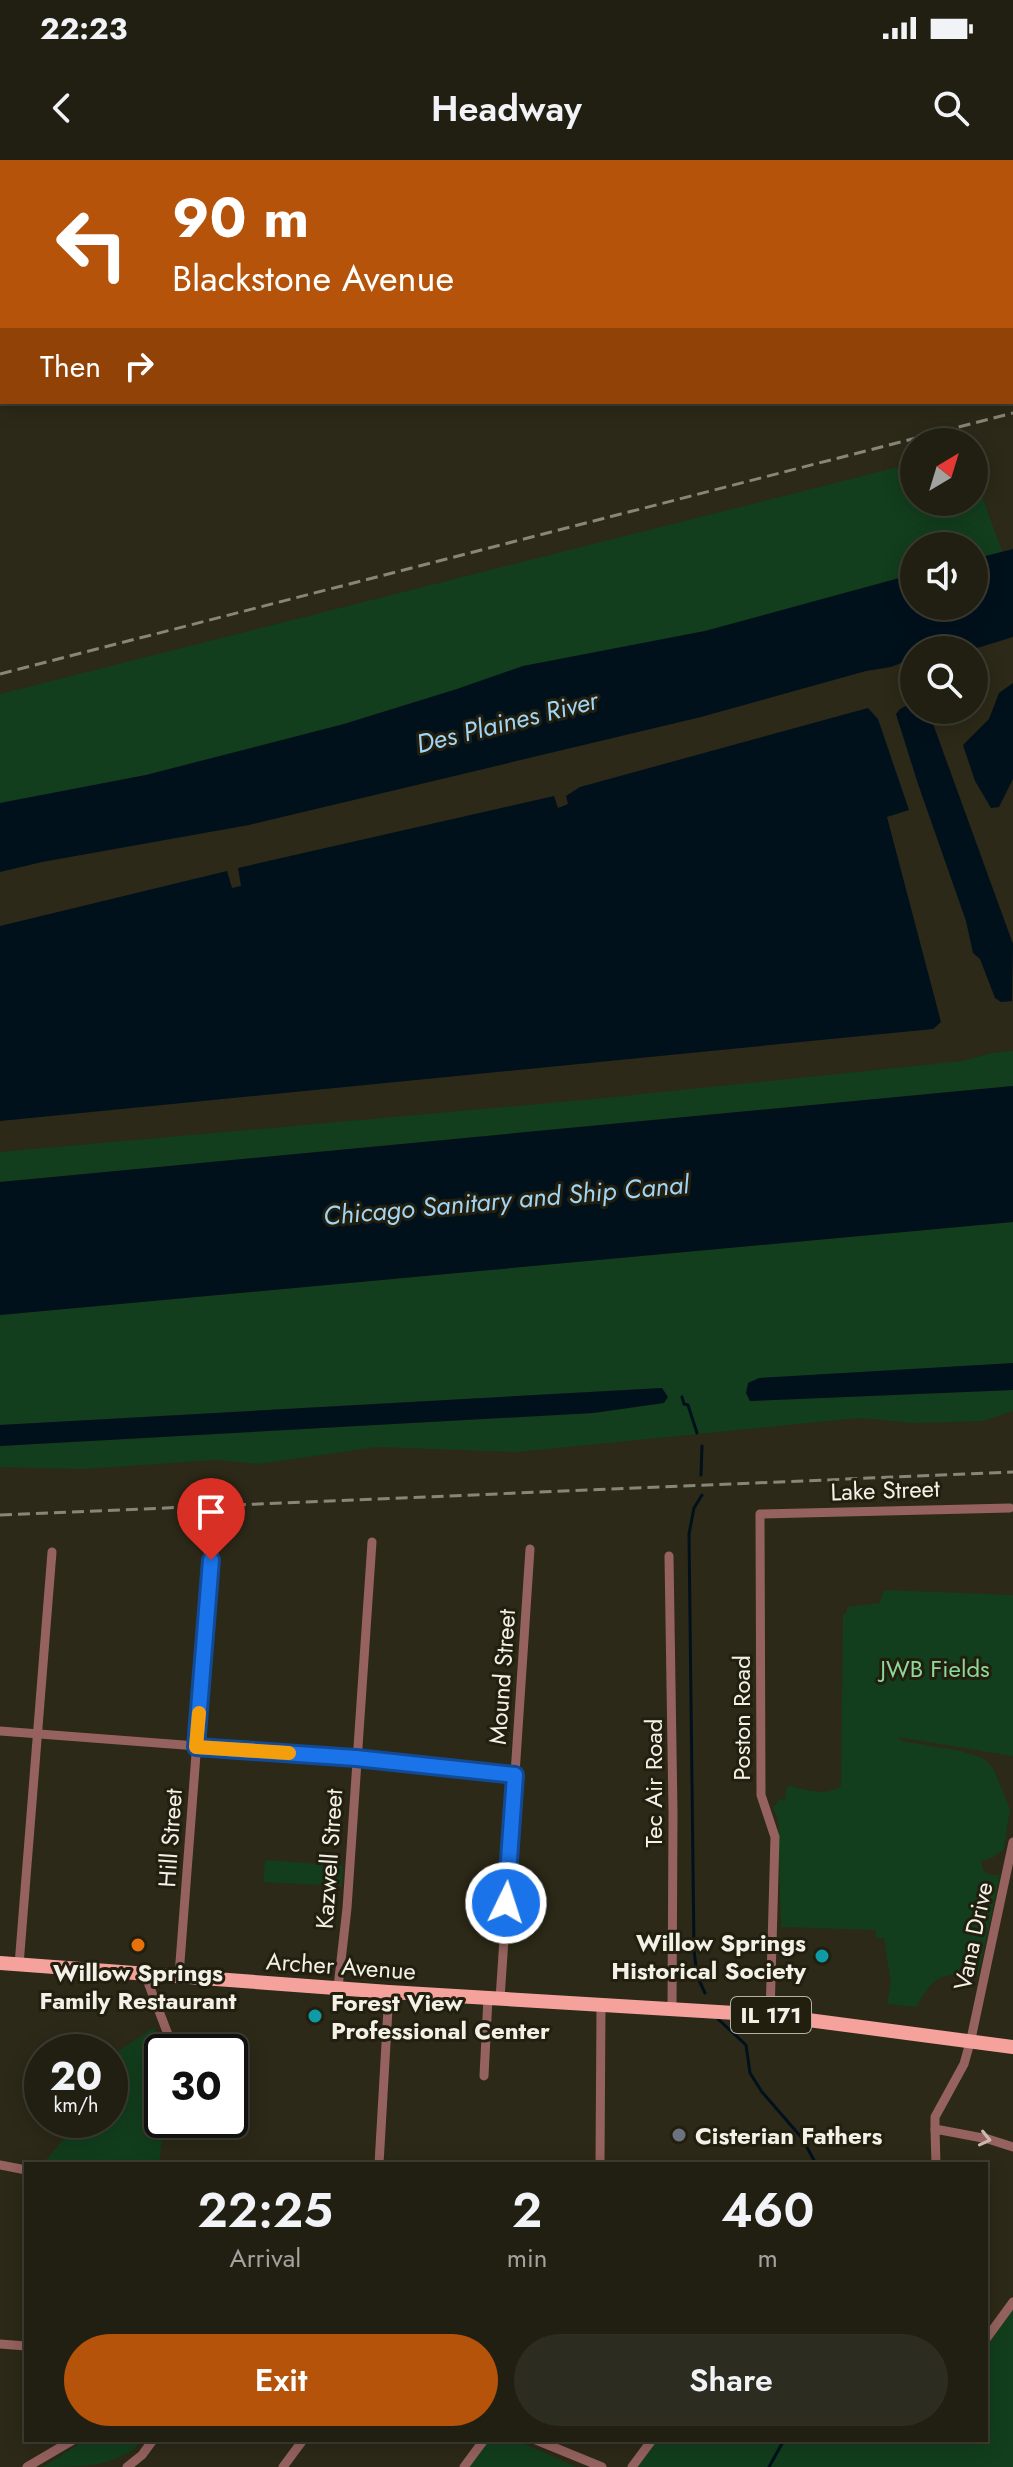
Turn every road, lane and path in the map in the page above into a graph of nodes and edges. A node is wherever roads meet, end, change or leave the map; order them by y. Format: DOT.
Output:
graph roads {
  1 [pos="1010,1508"];
  2 [pos="760,1514"];
  3 [pos="372,1542"];
  4 [pos="530,1549"];
  5 [pos="52,1552"];
  6 [pos="669,1556"];
  7 [pos="211,1560"];
  8 [pos="0,1731"];
  9 [pos="39,1734"];
  10 [pos="196,1747"];
  11 [pos="356,1758"];
  12 [pos="515,1775"];
  13 [pos="1013,1842"];
  14 [pos="0,1963"];
  15 [pos="19,1965"];
  16 [pos="144,1972"];
  17 [pos="179,1975"];
  18 [pos="338,1987"];
  19 [pos="389,1992"];
  20 [pos="494,1998"];
  21 [pos="601,2006"];
  22 [pos="672,2010"];
  23 [pos="770,2015"];
  24 [pos="168,2034"];
  25 [pos="971,2039"];
  26 [pos="1013,2047"];
  27 [pos="484,2076"];
  28 [pos="935,2129"];
  29 [pos="1013,2147"];
  30 [pos="379,2162"];
  31 [pos="600,2162"];
  32 [pos="936,2162"];
  33 [pos="0,2165"];
  34 [pos="24,2170"];
  35 [pos="1013,2302"];
  36 [pos="988,2336"];
  37 [pos="0,2344"];
  38 [pos="24,2346"];
  39 [pos="70,2442"];
  40 [pos="152,2442"];
  41 [pos="302,2442"];
  42 [pos="483,2442"];
  43 [pos="541,2442"];
  44 [pos="651,2442"];
  45 [pos="27,2467"];
  46 [pos="127,2467"];
  47 [pos="283,2467"];
  48 [pos="464,2467"];
  49 [pos="602,2467"];
  50 [pos="632,2467"];
  1 -- 2 [label="street, Lake Street"];
  2 -- 23 [label="street, Poston Road"];
  3 -- 11 [label="street, Kazwell Street"];
  4 -- 12 [label="street, Mound Street"];
  5 -- 9 [label="street"];
  6 -- 22 [label="street, Tec Air Road"];
  7 -- 10 [label="street, Hill Street"];
  8 -- 9 [label="street"];
  9 -- 10 [label="street"];
  9 -- 15 [label="street"];
  10 -- 11 [label="street"];
  10 -- 17 [label="street, Hill Street"];
  11 -- 12 [label="street"];
  11 -- 18 [label="street, Kazwell Street"];
  12 -- 20 [label="street, Mound Street"];
  13 -- 25 [label="street, Vana Drive"];
  14 -- 15 [label="main road, Archer Avenue / IL 171"];
  15 -- 16 [label="main road, Archer Avenue / IL 171"];
  16 -- 17 [label="main road, Archer Avenue / IL 171"];
  16 -- 24 [label="street"];
  17 -- 18 [label="main road, Archer Avenue / IL 171"];
  18 -- 19 [label="main road, Archer Avenue / IL 171"];
  19 -- 20 [label="main road, Archer Avenue / IL 171"];
  19 -- 30 [label="street"];
  20 -- 21 [label="main road, Archer Avenue / IL 171"];
  20 -- 27 [label="street, Mound Street"];
  21 -- 22 [label="main road, Archer Avenue / IL 171"];
  21 -- 31 [label="street"];
  22 -- 23 [label="main road, Archer Avenue / IL 171"];
  23 -- 25 [label="main road, Archer Avenue / IL 171"];
  25 -- 26 [label="main road, Archer Avenue / IL 171"];
  25 -- 28 [label="street, Vana Drive"];
  28 -- 29 [label="street, one-way"];
  28 -- 32 [label="street"];
  33 -- 34 [label="street"];
  35 -- 36 [label="street"];
  37 -- 38 [label="street"];
  39 -- 45 [label="street"];
  40 -- 46 [label="street"];
  41 -- 47 [label="street"];
  42 -- 48 [label="street"];
  43 -- 49 [label="street"];
  44 -- 50 [label="street"];
}
